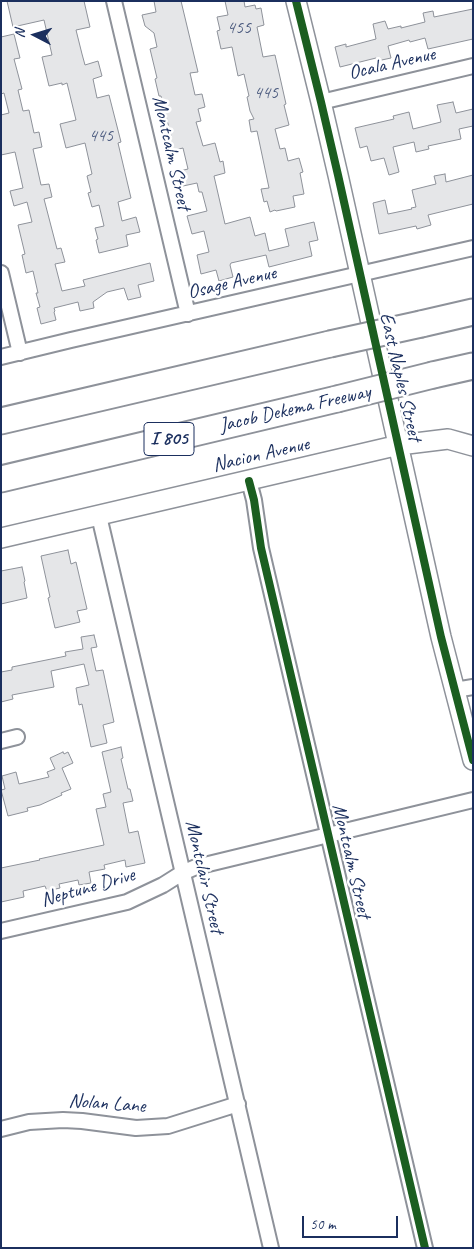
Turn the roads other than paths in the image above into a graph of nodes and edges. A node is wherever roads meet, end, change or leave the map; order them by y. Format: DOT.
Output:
graph roads {
  1 [pos="114,1"];
  2 [pos="296,1"];
  3 [pos="473,66"];
  4 [pos="322,102"];
  5 [pos="473,248"];
  6 [pos="1,273"];
  7 [pos="360,274"];
  8 [pos="473,313"];
  9 [pos="188,314"];
  10 [pos="20,353"];
  11 [pos="1,357"];
  12 [pos="473,366"];
  13 [pos="1,421"];
  14 [pos="399,445"];
  15 [pos="473,446"];
  16 [pos="1,479"];
  17 [pos="249,481"];
  18 [pos="98,516"];
  19 [pos="1,538"];
  20 [pos="464,688"];
  21 [pos="17,738"];
  22 [pos="1,741"];
  23 [pos="473,760"];
  24 [pos="473,800"];
  25 [pos="328,834"];
  26 [pos="182,873"];
  27 [pos="1,931"];
  28 [pos="238,1104"];
  29 [pos="1,1129"];
  30 [pos="271,1248"];
  31 [pos="425,1248"];
  1 -- 9 [label="street, Montcalm Street"];
  2 -- 4 [label="street, East Naples Street"];
  3 -- 4 [label="street, Ocala Avenue"];
  4 -- 7 [label="street, East Naples Street"];
  5 -- 7 [label="street, Osage Avenue"];
  6 -- 10 [label="street"];
  7 -- 9 [label="street, Osage Avenue"];
  7 -- 14 [label="street, East Naples Street"];
  8 -- 13 [label="highway, bridge"];
  9 -- 10 [label="street, Osage Avenue"];
  10 -- 11 [label="street, Osage Avenue"];
  12 -- 16 [label="highway, Jacob Dekema Freeway / I 805, bridge"];
  14 -- 15 [label="street, Nacion Avenue"];
  14 -- 17 [label="street, Nacion Avenue"];
  14 -- 20 [label="street, East Naples Street"];
  17 -- 18 [label="street, Nacion Avenue"];
  17 -- 25 [label="street, Montcalm Street"];
  18 -- 19 [label="street, Nacion Avenue"];
  18 -- 26 [label="street, Montclair Street"];
  20 -- 23 [label="street, East Naples Street"];
  21 -- 22 [label="street"];
  24 -- 25 [label="street, Neptune Drive"];
  25 -- 26 [label="street, Neptune Drive"];
  25 -- 31 [label="street, Montcalm Street"];
  26 -- 27 [label="street, Neptune Drive"];
  26 -- 28 [label="street, Montclair Street"];
  28 -- 29 [label="street, Nolan Lane"];
  28 -- 30 [label="street, Montclair Street"];
}
